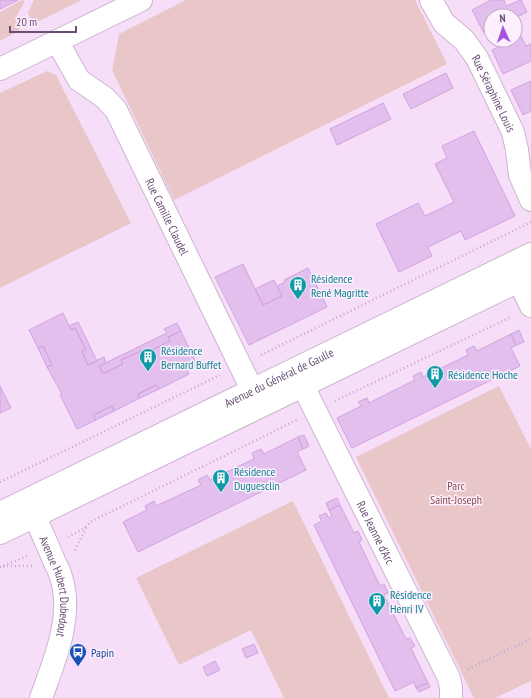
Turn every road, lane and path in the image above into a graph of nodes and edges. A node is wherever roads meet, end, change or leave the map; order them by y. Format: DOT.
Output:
graph roads {
  1 [pos="142,0"];
  2 [pos="431,0"];
  3 [pos="57,41"];
  4 [pos="0,69"];
  5 [pos="531,200"];
  6 [pos="531,222"];
  7 [pos="531,254"];
  8 [pos="525,278"];
  9 [pos="524,310"];
  10 [pos="240,366"];
  11 [pos="299,378"];
  12 [pos="256,398"];
  13 [pos="315,411"];
  14 [pos="0,482"];
  15 [pos="31,508"];
  16 [pos="0,512"];
  17 [pos="0,533"];
  18 [pos="48,546"];
  19 [pos="0,567"];
  20 [pos="531,639"];
  21 [pos="450,688"];
  22 [pos="41,698"];
  1 -- 3 [label="street"];
  2 -- 5 [label="street, Rue Séraphine Louis"];
  3 -- 4 [label="street"];
  3 -- 10 [label="street, Rue Camille Claudel"];
  6 -- 10 [label="path"];
  7 -- 11 [label="street, Avenue du Général de Gaulle"];
  8 -- 9 [label="street"];
  8 -- 11 [label="street, Avenue du Général de Gaulle"];
  9 -- 13 [label="path"];
  10 -- 12 [label="street, Rue Camille Claudel"];
  10 -- 14 [label="path"];
  11 -- 12 [label="street, Avenue du Général de Gaulle"];
  11 -- 13 [label="street, Rue Jeanne d'Arc"];
  12 -- 15 [label="street, Avenue du Général de Gaulle"];
  13 -- 18 [label="path"];
  13 -- 21 [label="street, Rue Jeanne d'Arc"];
  15 -- 16 [label="street"];
  15 -- 17 [label="street"];
  15 -- 18 [label="street, Avenue Hubert Dubedout"];
  18 -- 19 [label="path"];
  18 -- 22 [label="street, Avenue Hubert Dubedout"];
  20 -- 21 [label="path"];
}
